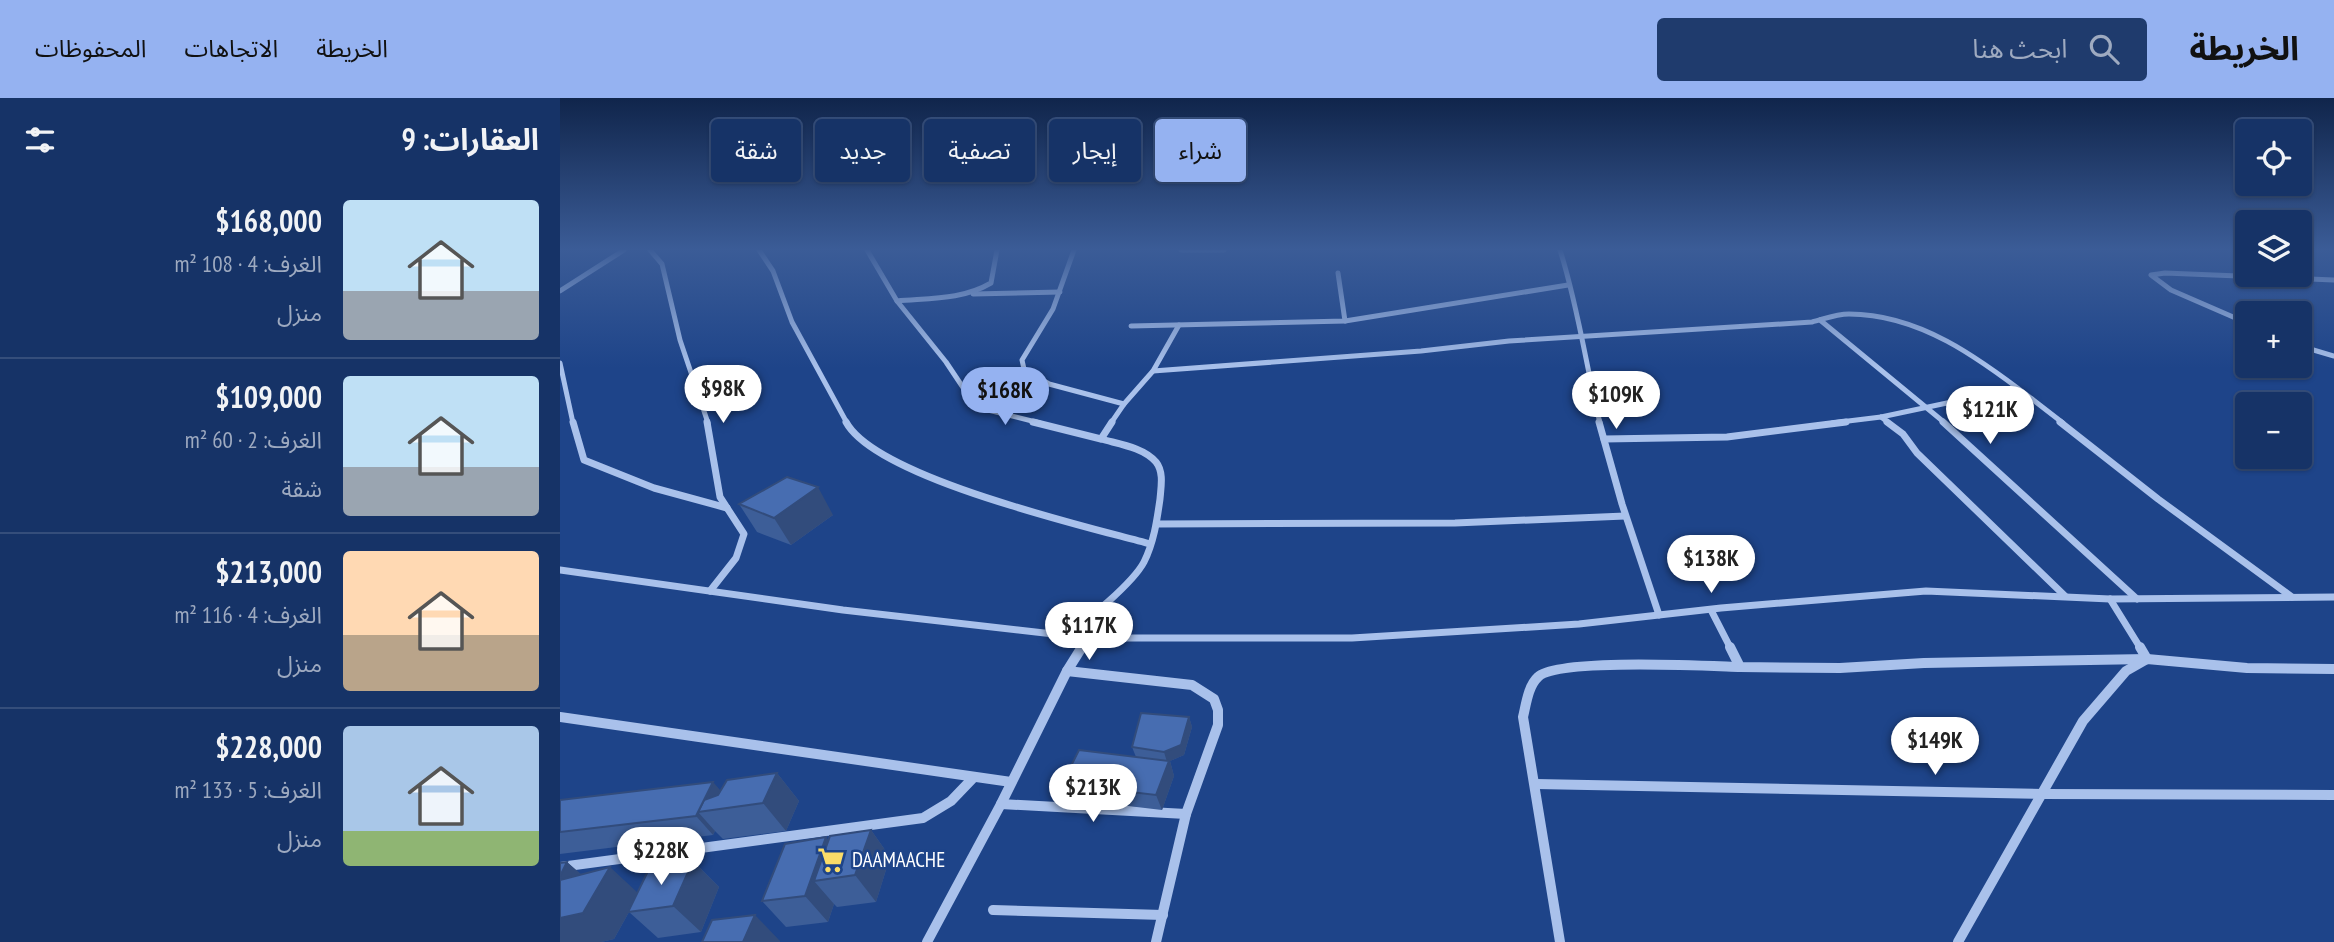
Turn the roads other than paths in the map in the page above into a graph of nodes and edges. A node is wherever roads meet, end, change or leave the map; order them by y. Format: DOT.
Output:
graph roads {
  1 [pos="668,289"];
  2 [pos="780,289"];
  3 [pos="890,289"];
  4 [pos="978,289"];
  5 [pos="1340,289"];
  6 [pos="1541,289"];
  7 [pos="1569,289"];
  8 [pos="2170,289"];
  9 [pos="1060,292"];
  10 [pos="969,294"];
  11 [pos="897,301"];
  12 [pos="2235,318"];
  13 [pos="1820,320"];
  14 [pos="1345,321"];
  15 [pos="1179,325"];
  16 [pos="1131,326"];
  17 [pos="1579,338"];
  18 [pos="2312,349"];
  19 [pos="2334,356"];
  20 [pos="560,363"];
  21 [pos="1153,371"];
  22 [pos="2032,399"];
  23 [pos="1124,404"];
  24 [pos="1926,406"];
  25 [pos="1881,417"];
  26 [pos="1101,439"];
  27 [pos="1604,439"];
  28 [pos="727,508"];
  29 [pos="1625,516"];
  30 [pos="1157,524"];
  31 [pos="1150,544"];
  32 [pos="560,570"];
  33 [pos="710,591"];
  34 [pos="2066,597"];
  35 [pos="2292,597"];
  36 [pos="2334,597"];
  37 [pos="2110,599"];
  38 [pos="2137,599"];
  39 [pos="1711,610"];
  40 [pos="1659,615"];
  41 [pos="1064,637"];
  42 [pos="1087,638"];
  43 [pos="2147,659"];
  44 [pos="1740,667"];
  45 [pos="2334,669"];
  46 [pos="1066,671"];
  47 [pos="560,717"];
  48 [pos="974,777"];
  49 [pos="1011,782"];
  50 [pos="1536,784"];
  51 [pos="2043,794"];
  52 [pos="2334,795"];
  53 [pos="1001,804"];
  54 [pos="1186,814"];
  55 [pos="560,867"];
  56 [pos="993,910"];
  57 [pos="1163,915"];
  58 [pos="927,942"];
  59 [pos="1156,942"];
  60 [pos="1560,942"];
  61 [pos="1958,942"];
  1 -- 28 [label="street"];
  2 -- 31 [label="street"];
  3 -- 11 [label="street"];
  4 -- 10 [label="street"];
  5 -- 14 [label="street"];
  6 -- 14 [label="street"];
  7 -- 17 [label="street"];
  8 -- 12 [label="street"];
  9 -- 10 [label="street"];
  9 -- 23 [label="street"];
  10 -- 11 [label="street"];
  11 -- 26 [label="street"];
  13 -- 17 [label="street"];
  13 -- 22 [label="street"];
  13 -- 24 [label="street"];
  14 -- 15 [label="street"];
  15 -- 16 [label="street"];
  15 -- 21 [label="street"];
  17 -- 21 [label="street"];
  17 -- 27 [label="street"];
  18 -- 19 [label="street"];
  20 -- 28 [label="street"];
  21 -- 23 [label="street"];
  22 -- 24 [label="street"];
  22 -- 35 [label="street"];
  23 -- 26 [label="street"];
  24 -- 25 [label="street"];
  24 -- 38 [label="street"];
  25 -- 27 [label="street"];
  25 -- 34 [label="street"];
  26 -- 30 [label="street"];
  27 -- 29 [label="street"];
  28 -- 33 [label="street"];
  29 -- 30 [label="street"];
  29 -- 40 [label="street"];
  30 -- 31 [label="street"];
  31 -- 41 [label="street"];
  32 -- 33 [label="street"];
  33 -- 41 [label="street"];
  34 -- 37 [label="street"];
  34 -- 39 [label="street"];
  35 -- 36 [label="street"];
  35 -- 38 [label="street"];
  37 -- 38 [label="street"];
  37 -- 43 [label="street"];
  39 -- 40 [label="street"];
  39 -- 44 [label="street"];
  40 -- 42 [label="street"];
  41 -- 42 [label="street"];
  42 -- 46 [label="street"];
  43 -- 44 [label="street"];
  43 -- 45 [label="street"];
  43 -- 51 [label="street"];
  44 -- 50 [label="street"];
  46 -- 49 [label="street"];
  46 -- 54 [label="street"];
  47 -- 48 [label="street"];
  48 -- 49 [label="street"];
  48 -- 55 [label="street"];
  49 -- 53 [label="street"];
  50 -- 51 [label="street"];
  50 -- 60 [label="street"];
  51 -- 52 [label="street"];
  51 -- 61 [label="street"];
  53 -- 54 [label="street"];
  53 -- 58 [label="street"];
  54 -- 57 [label="street"];
  56 -- 57 [label="street"];
  57 -- 59 [label="street"];
}
